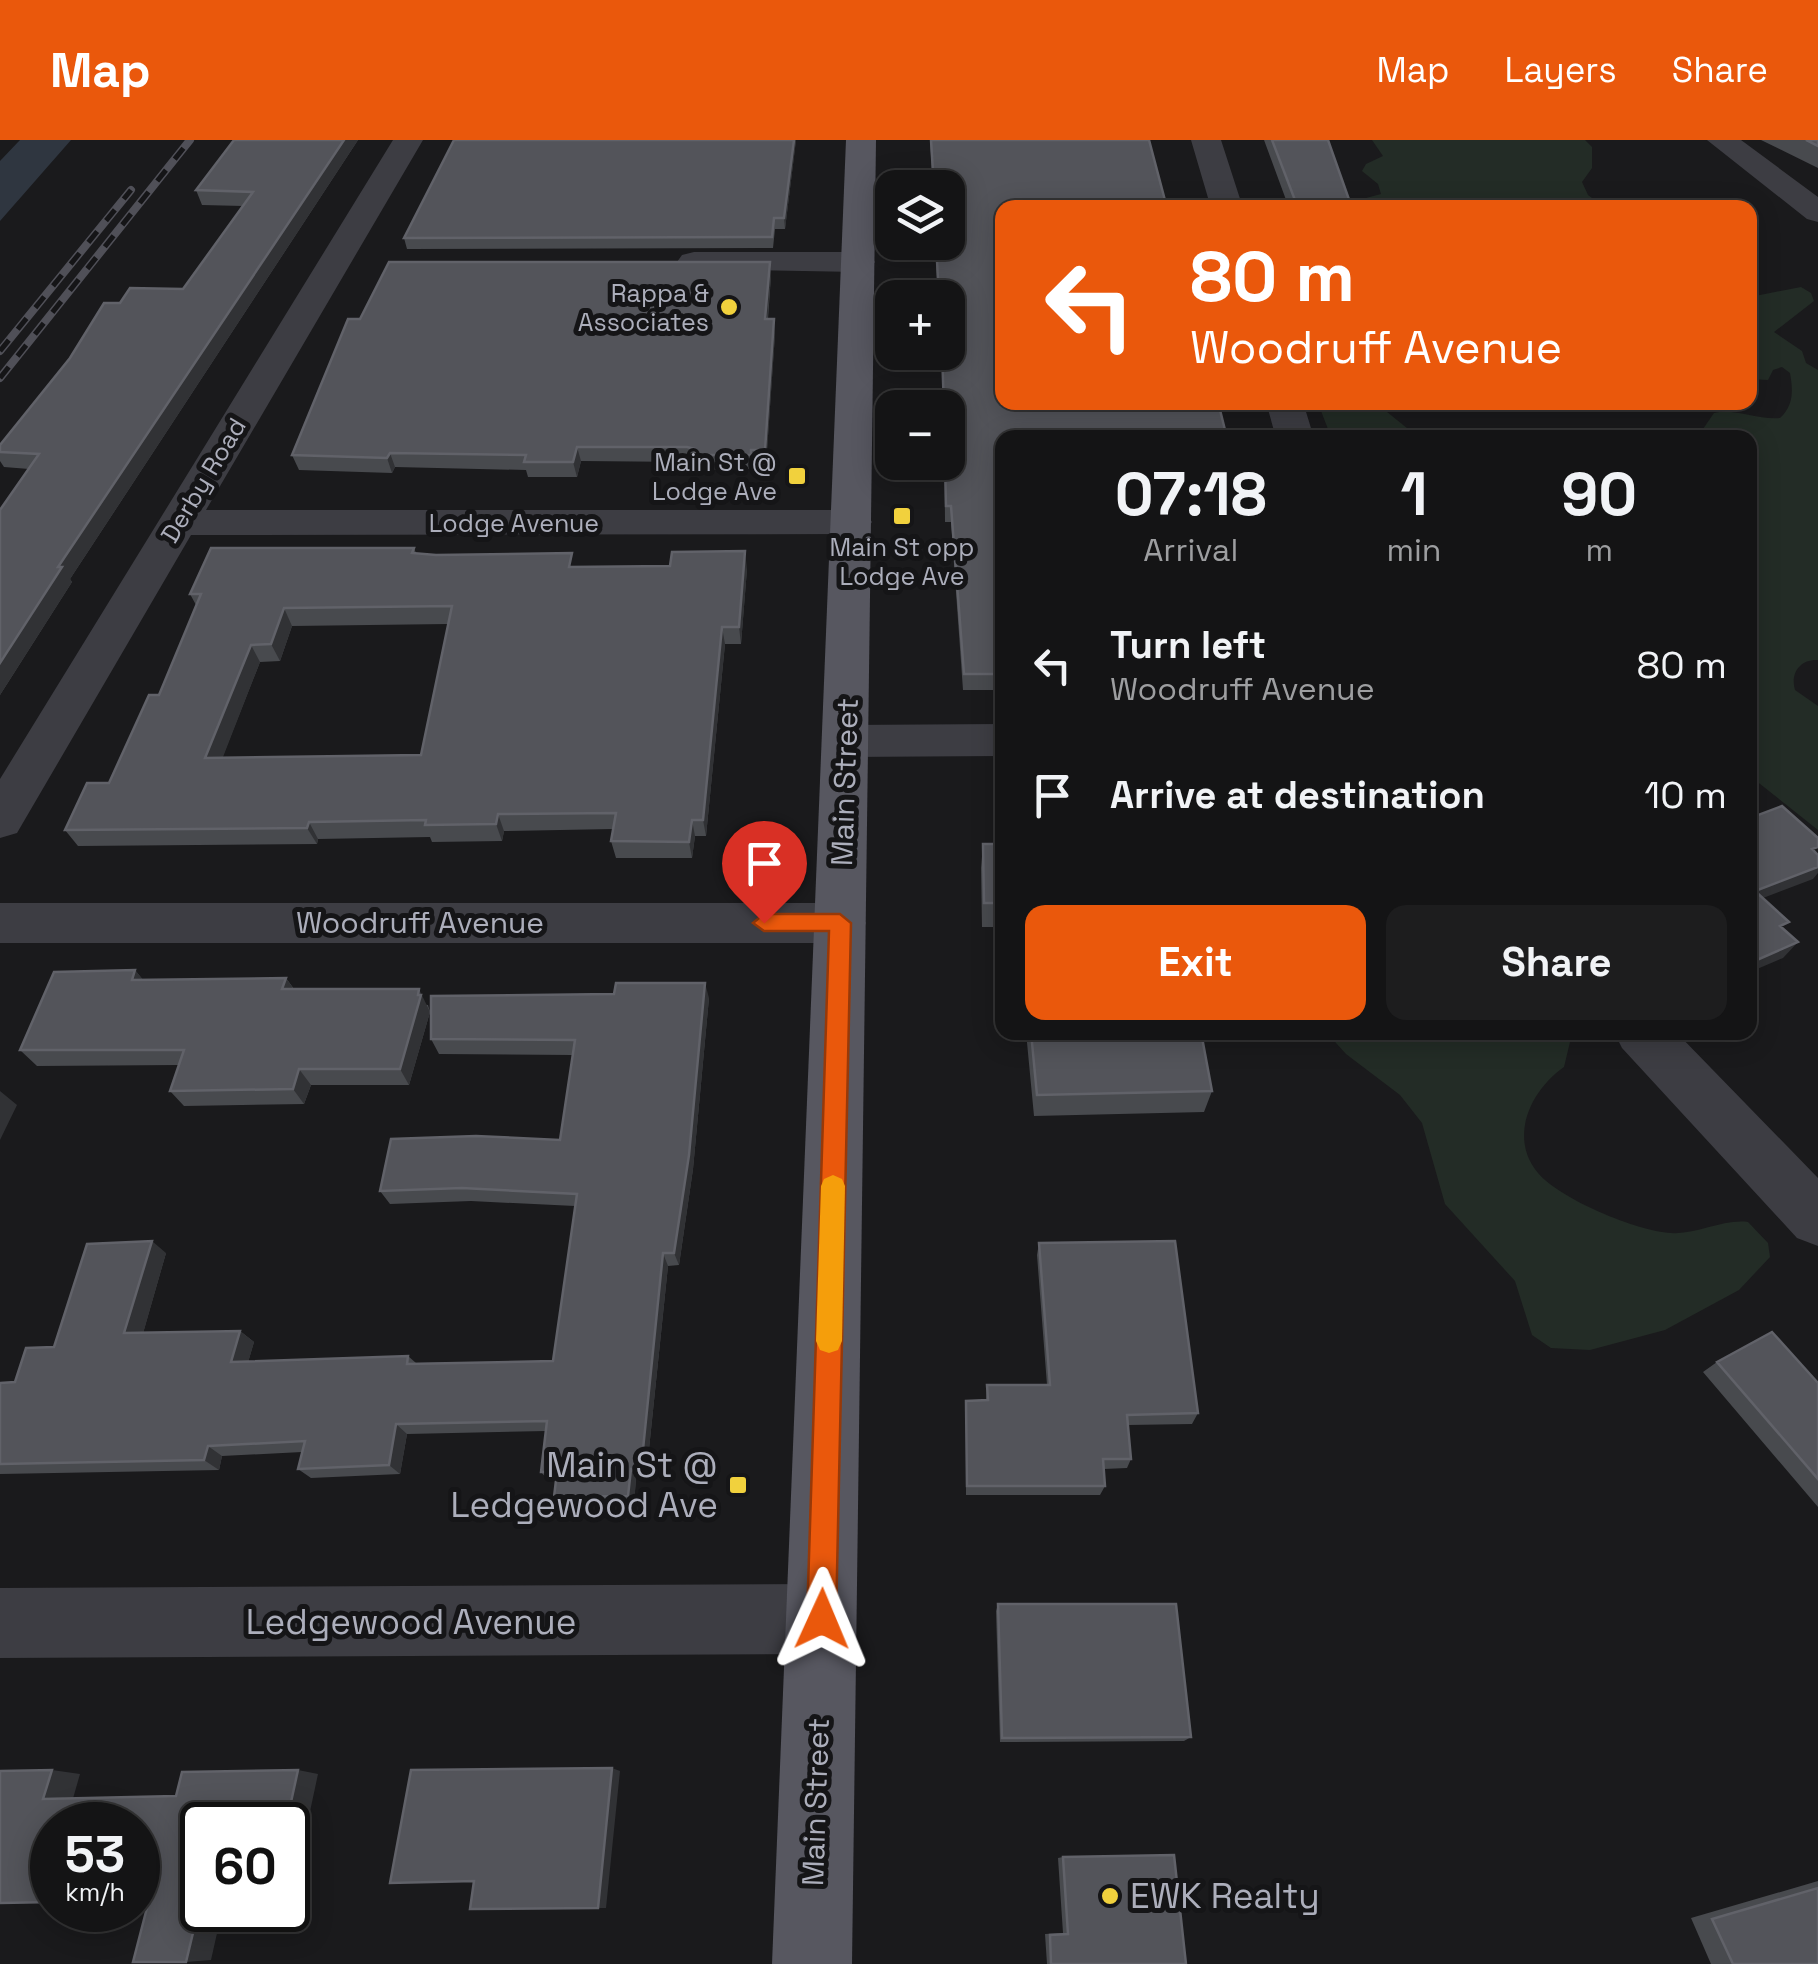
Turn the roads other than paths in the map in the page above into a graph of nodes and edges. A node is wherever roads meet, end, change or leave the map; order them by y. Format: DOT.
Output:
graph roads {
  1 [pos="408,140"];
  2 [pos="861,140"];
  3 [pos="1206,140"];
  4 [pos="1722,140"];
  5 [pos="1225,200"];
  6 [pos="1818,212"];
  7 [pos="665,262"];
  8 [pos="858,262"];
  9 [pos="852,522"];
  10 [pos="176,523"];
  11 [pos="995,740"];
  12 [pos="846,741"];
  13 [pos="0,820"];
  14 [pos="0,923"];
  15 [pos="840,923"];
  16 [pos="1649,1040"];
  17 [pos="1818,1219"];
  18 [pos="822,1619"];
  19 [pos="0,1622"];
  20 [pos="812,1964"];
  1 -- 10 [label="street, Derby Road"];
  2 -- 8 [label="main road, Main Street"];
  3 -- 5 [label="street"];
  4 -- 6 [label="street"];
  7 -- 8 [label="street"];
  8 -- 9 [label="main road, Main Street"];
  9 -- 10 [label="street, Lodge Avenue"];
  9 -- 12 [label="main road, Main Street"];
  10 -- 13 [label="street, Derby Road"];
  11 -- 12 [label="street"];
  12 -- 15 [label="main road, Main Street"];
  14 -- 15 [label="street, Woodruff Avenue"];
  15 -- 18 [label="main road, Main Street"];
  16 -- 17 [label="street"];
  18 -- 19 [label="street, Ledgewood Avenue"];
  18 -- 20 [label="main road, Main Street"];
}
